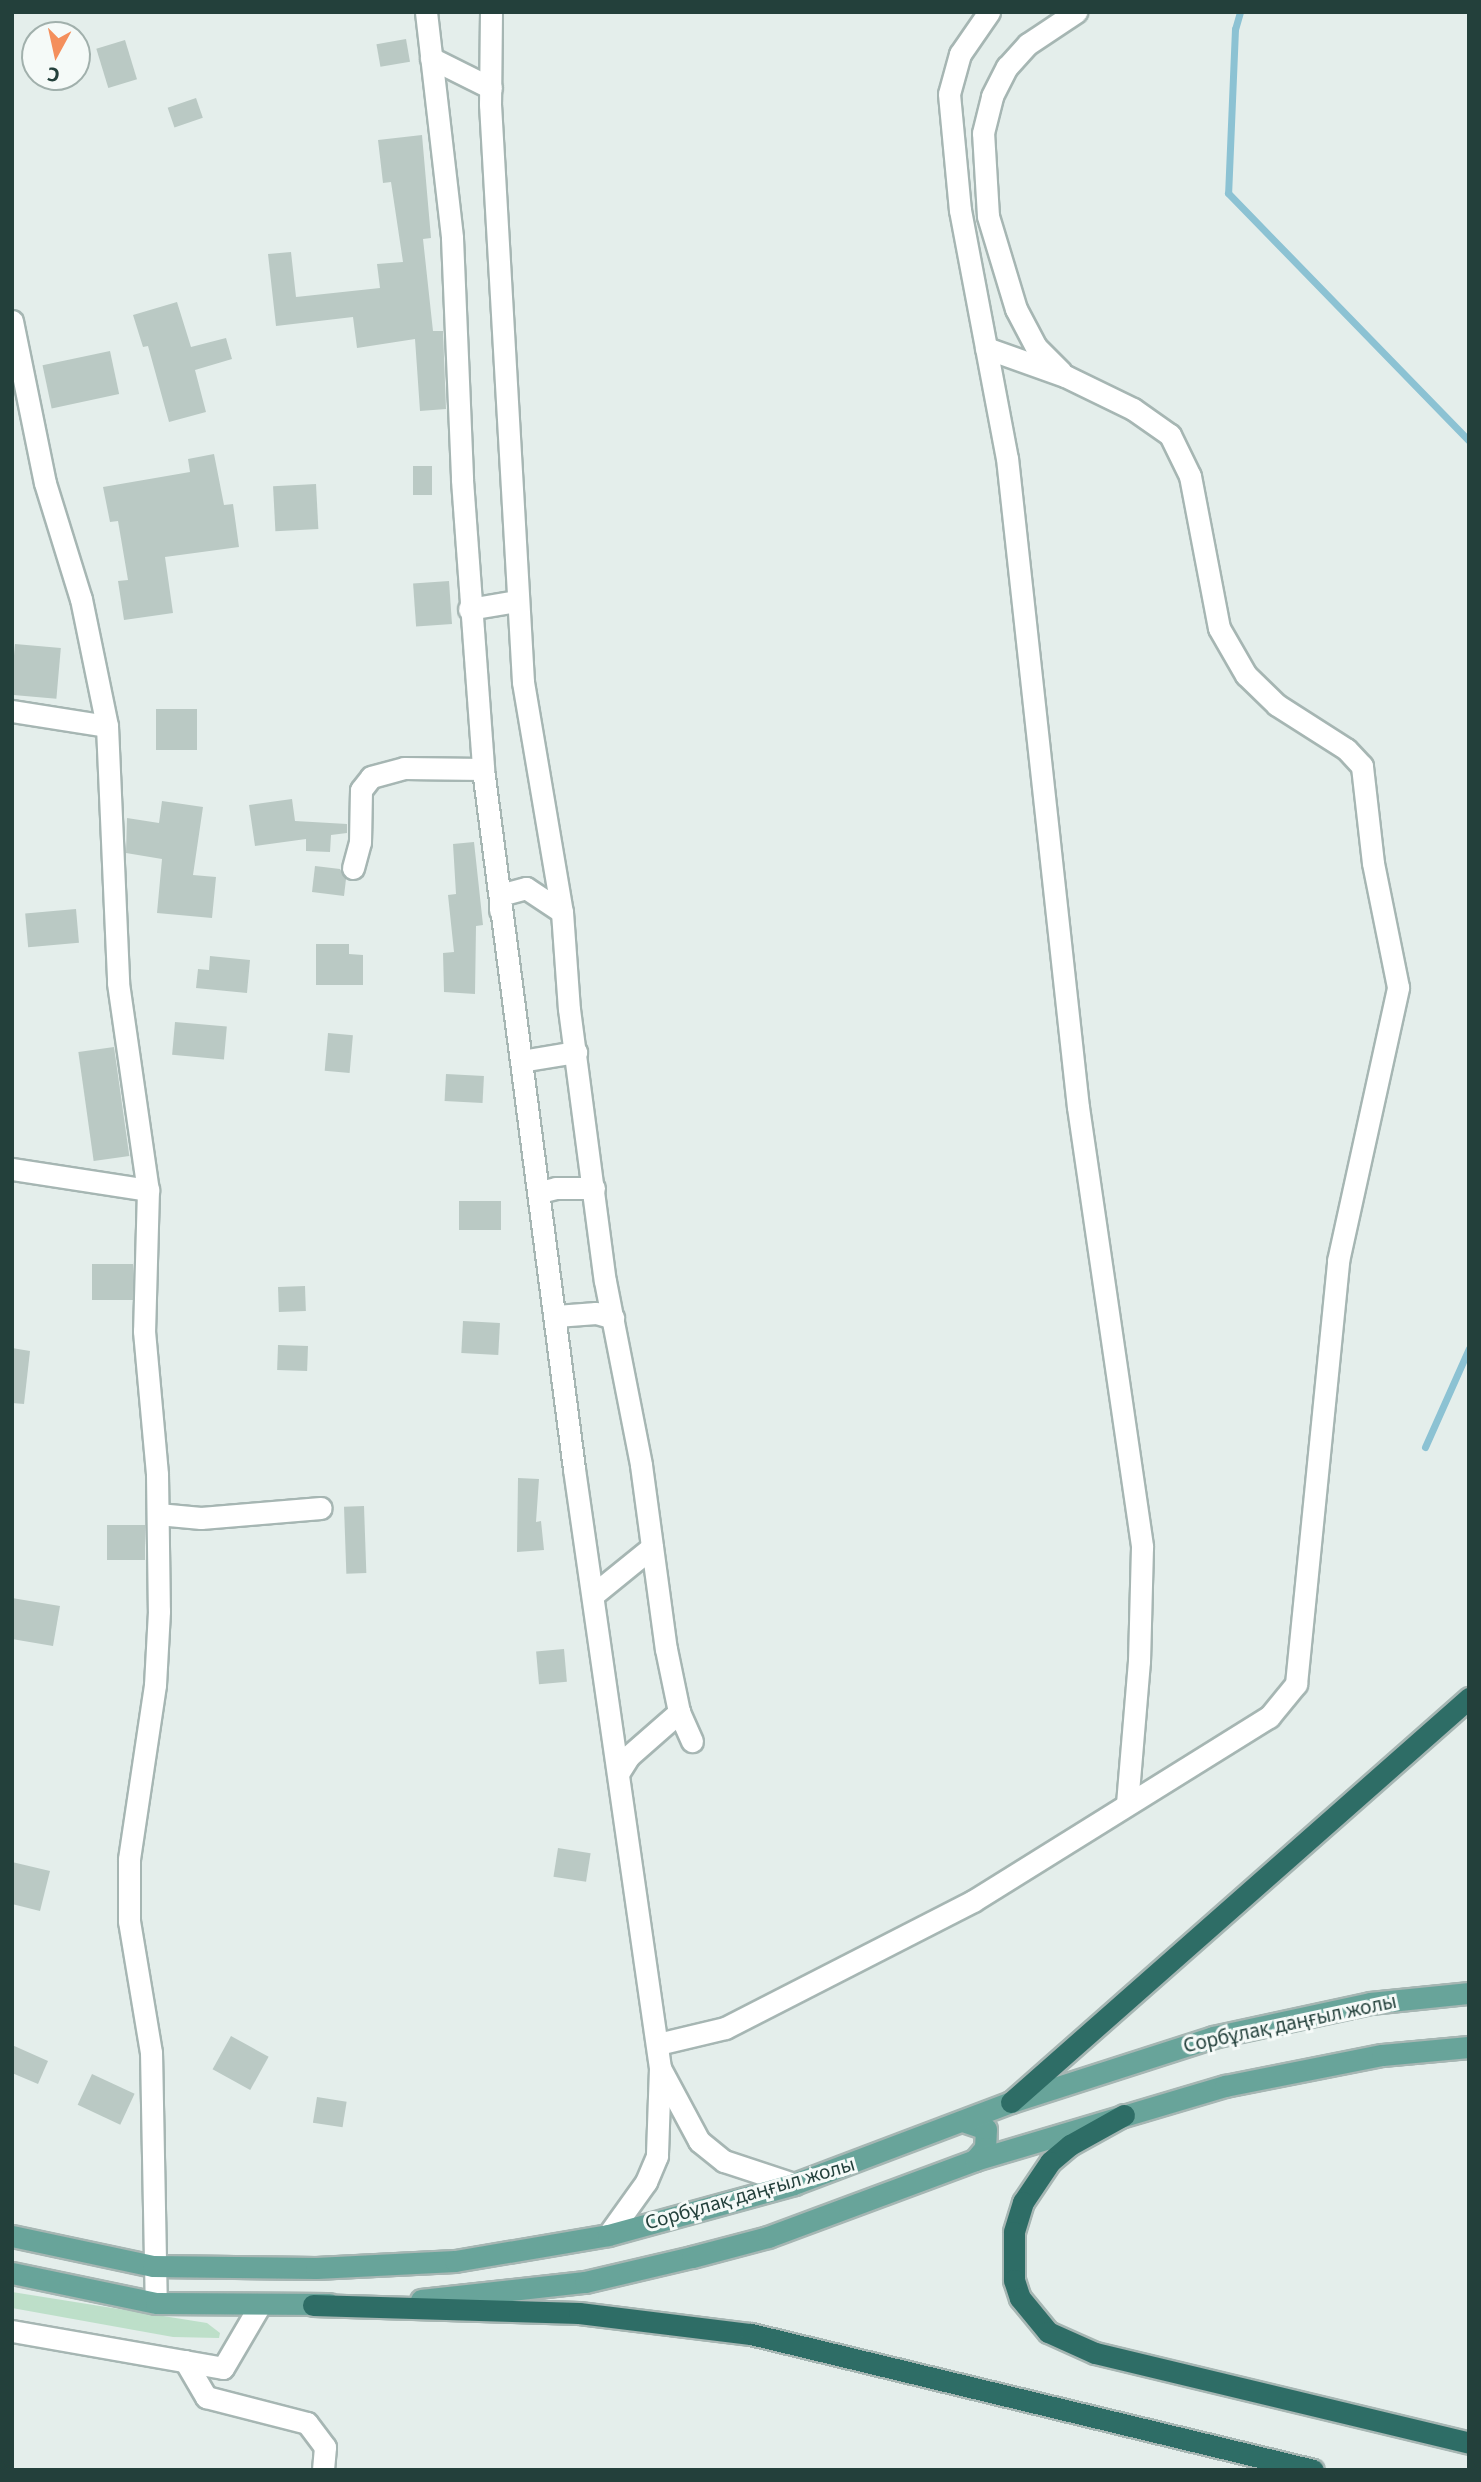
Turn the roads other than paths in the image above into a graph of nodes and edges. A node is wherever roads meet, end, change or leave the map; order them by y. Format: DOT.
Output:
graph roads {
  1 [pos="426,12"];
  2 [pos="491,12"];
  3 [pos="989,12"];
  4 [pos="1076,12"];
  5 [pos="431,58"];
  6 [pos="491,88"];
  7 [pos="12,321"];
  8 [pos="986,348"];
  9 [pos="16,356"];
  10 [pos="1065,376"];
  11 [pos="517,601"];
  12 [pos="470,609"];
  13 [pos="12,711"];
  14 [pos="107,726"];
  15 [pos="483,769"];
  16 [pos="354,868"];
  17 [pos="562,912"];
  18 [pos="500,914"];
  19 [pos="576,1052"];
  20 [pos="521,1061"];
  21 [pos="12,1169"];
  22 [pos="594,1188"];
  23 [pos="148,1190"];
  24 [pos="539,1199"];
  25 [pos="612,1318"];
  26 [pos="556,1330"];
  27 [pos="321,1508"];
  28 [pos="158,1514"];
  29 [pos="652,1547"];
  30 [pos="593,1595"];
  31 [pos="1469,1698"];
  32 [pos="679,1712"];
  33 [pos="692,1741"];
  34 [pos="619,1772"];
  35 [pos="1127,1803"];
  36 [pos="1469,1993"];
  37 [pos="658,2044"];
  38 [pos="1469,2047"];
  39 [pos="660,2068"];
  40 [pos="1011,2102"];
  41 [pos="1124,2115"];
  42 [pos="963,2121"];
  43 [pos="975,2160"];
  44 [pos="794,2184"];
  45 [pos="12,2235"];
  46 [pos="608,2235"];
  47 [pos="153,2266"];
  48 [pos="12,2273"];
  49 [pos="156,2303"];
  50 [pos="260,2305"];
  51 [pos="313,2305"];
  52 [pos="12,2332"];
  53 [pos="185,2361"];
  54 [pos="1469,2443"];
  55 [pos="323,2470"];
  56 [pos="1313,2470"];
  1 -- 5 [label="street"];
  2 -- 6 [label="street"];
  3 -- 8 [label="street"];
  4 -- 10 [label="street"];
  5 -- 6 [label="street"];
  5 -- 12 [label="street"];
  6 -- 11 [label="street"];
  7 -- 9 [label="street"];
  8 -- 10 [label="street"];
  8 -- 35 [label="street"];
  9 -- 14 [label="street"];
  10 -- 35 [label="street"];
  11 -- 12 [label="street"];
  11 -- 17 [label="street"];
  12 -- 15 [label="street"];
  13 -- 14 [label="street"];
  14 -- 23 [label="street"];
  15 -- 16 [label="street"];
  15 -- 18 [label="street"];
  17 -- 18 [label="street"];
  17 -- 19 [label="street"];
  18 -- 20 [label="street"];
  19 -- 20 [label="street"];
  19 -- 22 [label="street"];
  20 -- 24 [label="street"];
  21 -- 23 [label="street"];
  22 -- 24 [label="street"];
  22 -- 25 [label="street"];
  23 -- 28 [label="street"];
  24 -- 26 [label="street"];
  25 -- 26 [label="street"];
  25 -- 29 [label="street"];
  26 -- 30 [label="street"];
  27 -- 28 [label="street"];
  28 -- 47 [label="street"];
  29 -- 30 [label="street"];
  29 -- 32 [label="street"];
  30 -- 34 [label="street"];
  31 -- 40 [label="highway"];
  32 -- 33 [label="street"];
  32 -- 34 [label="street"];
  34 -- 37 [label="street"];
  35 -- 37 [label="street"];
  36 -- 40 [label="main road, Сорбұлақ даңғыл жолы"];
  37 -- 39 [label="street"];
  38 -- 41 [label="main road, Сорбұлақ даңғыл жолы"];
  39 -- 44 [label="street"];
  39 -- 46 [label="street"];
  40 -- 42 [label="main road, Сорбұлақ даңғыл жолы"];
  41 -- 43 [label="main road, Сорбұлақ даңғыл жолы"];
  41 -- 54 [label="highway"];
  42 -- 43 [label="main road"];
  42 -- 44 [label="main road, Сорбұлақ даңғыл жолы"];
  43 -- 51 [label="main road, Сорбұлақ даңғыл жолы"];
  44 -- 46 [label="main road, Сорбұлақ даңғыл жолы"];
  45 -- 47 [label="main road, Сорбұлақ даңғыл жолы"];
  46 -- 47 [label="main road, Сорбұлақ даңғыл жолы"];
  47 -- 49 [label="street"];
  48 -- 49 [label="main road, Сорбұлақ даңғыл жолы"];
  49 -- 50 [label="main road, Сорбұлақ даңғыл жолы"];
  50 -- 51 [label="main road, Сорбұлақ даңғыл жолы"];
  50 -- 53 [label="street"];
  51 -- 56 [label="highway"];
  52 -- 53 [label="street"];
  53 -- 55 [label="street"];
}
